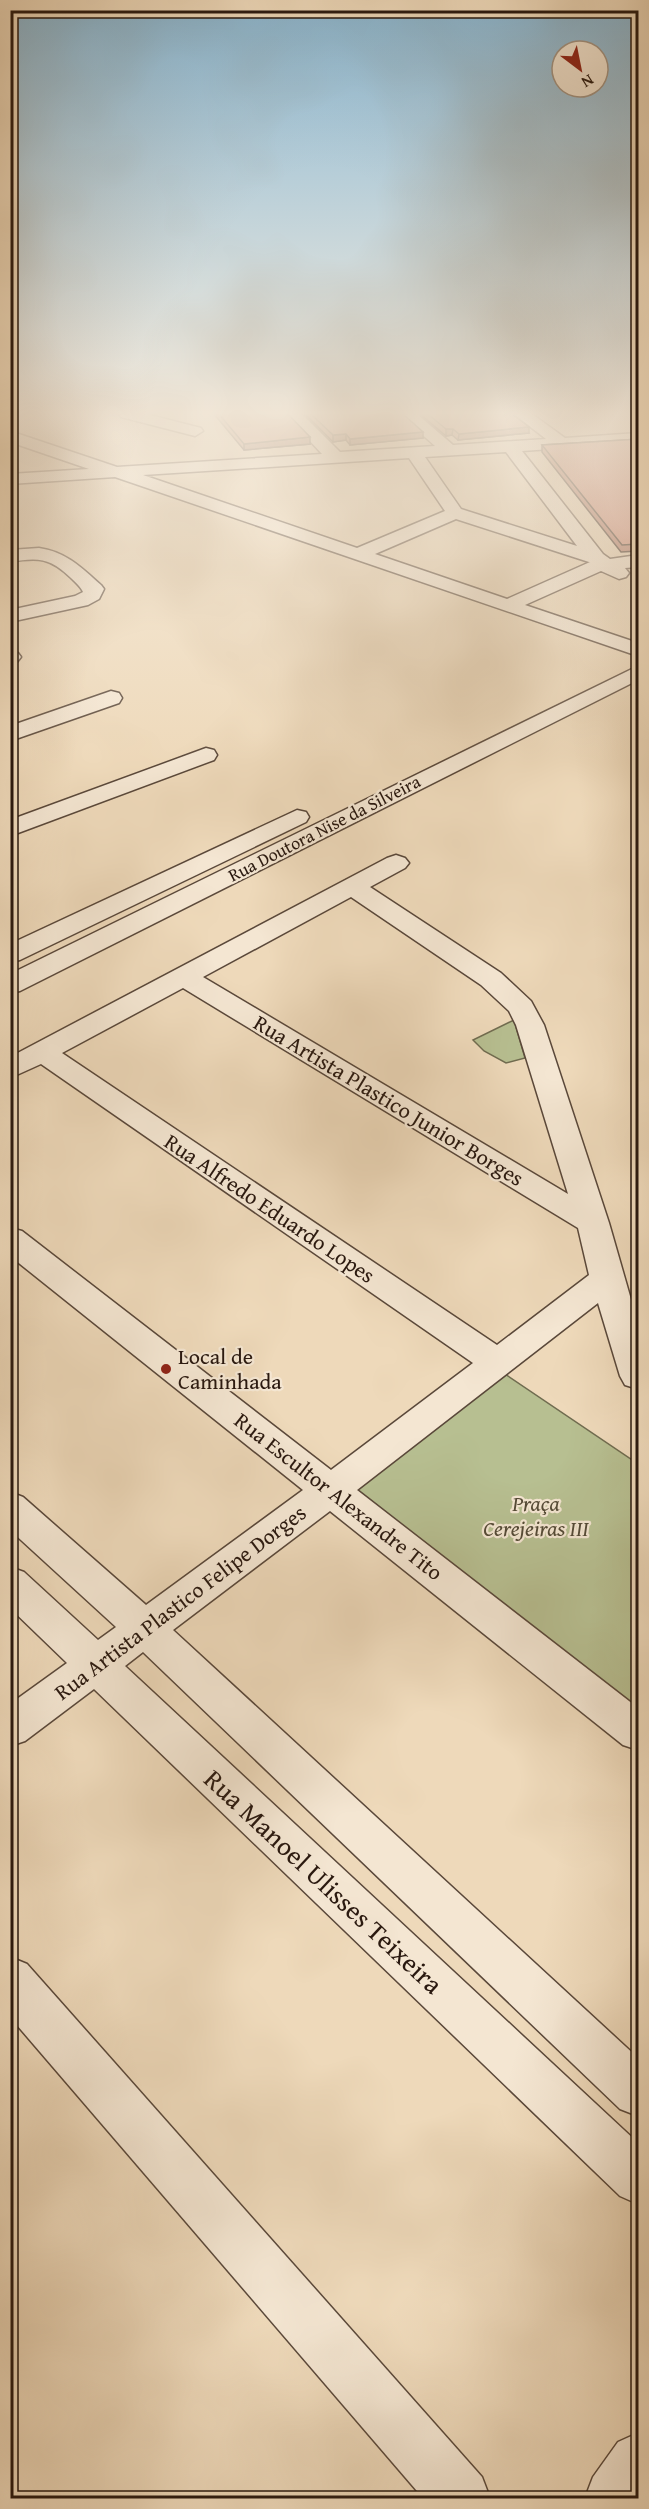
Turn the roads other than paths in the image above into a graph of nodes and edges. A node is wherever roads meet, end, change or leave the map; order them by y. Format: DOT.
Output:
graph roads {
  1 [pos="287,531"];
  2 [pos="413,531"];
  3 [pos="508,531"];
  4 [pos="579,531"];
  5 [pos="357,555"];
  6 [pos="10,556"];
  7 [pos="639,561"];
  8 [pos="606,565"];
  9 [pos="639,572"];
  10 [pos="508,605"];
  11 [pos="529,613"];
  12 [pos="10,616"];
  13 [pos="639,650"];
  14 [pos="639,672"];
  15 [pos="111,698"];
  16 [pos="10,734"];
  17 [pos="206,755"];
  18 [pos="304,814"];
  19 [pos="10,829"];
  20 [pos="396,863"];
  21 [pos="353,887"];
  22 [pos="10,954"];
  23 [pos="184,977"];
  24 [pos="10,985"];
  25 [pos="42,1052"];
  26 [pos="10,1069"];
  27 [pos="593,1223"];
  28 [pos="10,1239"];
  29 [pos="607,1279"];
  30 [pos="498,1363"];
  31 [pos="639,1376"];
  32 [pos="331,1490"];
  33 [pos="10,1507"];
  34 [pos="10,1583"];
  35 [pos="144,1628"];
  36 [pos="95,1665"];
  37 [pos="10,1728"];
  38 [pos="639,1732"];
  39 [pos="10,1980"];
  40 [pos="639,2091"];
  41 [pos="639,2178"];
  42 [pos="639,2462"];
  43 [pos="461,2499"];
  44 [pos="614,2499"];
  1 -- 5 [label="street"];
  2 -- 5 [label="street"];
  3 -- 8 [label="street"];
  4 -- 8 [label="street"];
  5 -- 10 [label="street"];
  6 -- 12 [label="street"];
  7 -- 8 [label="street"];
  8 -- 9 [label="street"];
  8 -- 10 [label="street"];
  8 -- 11 [label="street"];
  10 -- 11 [label="street"];
  11 -- 13 [label="street"];
  14 -- 24 [label="street, Rua Doutora Nise da Silveira"];
  15 -- 16 [label="street"];
  17 -- 19 [label="street"];
  18 -- 22 [label="street"];
  20 -- 21 [label="street"];
  21 -- 23 [label="street"];
  21 -- 27 [label="street"];
  23 -- 25 [label="street"];
  23 -- 27 [label="street, Rua Artista Plastico Junior Borges"];
  25 -- 26 [label="street"];
  25 -- 30 [label="street, Rua Alfredo Eduardo Lopes"];
  27 -- 29 [label="street"];
  28 -- 32 [label="street, Rua Escultor Alexandre Tito"];
  29 -- 30 [label="street, Rua Artista Plastico Felipe Dorges"];
  29 -- 31 [label="street"];
  30 -- 32 [label="street, Rua Artista Plastico Felipe Dorges"];
  32 -- 35 [label="street, Rua Artista Plastico Felipe Dorges"];
  32 -- 38 [label="street, Rua Escultor Alexandre Tito"];
  33 -- 35 [label="street"];
  34 -- 36 [label="street, Rua Manoel Ulisses Teixeira"];
  35 -- 36 [label="street, Rua Artista Plastico Felipe Dorges"];
  35 -- 40 [label="street"];
  36 -- 37 [label="street, Rua Artista Plastico Felipe Dorges"];
  36 -- 41 [label="street, Rua Manoel Ulisses Teixeira"];
  39 -- 43 [label="street"];
  42 -- 44 [label="street"];
}
